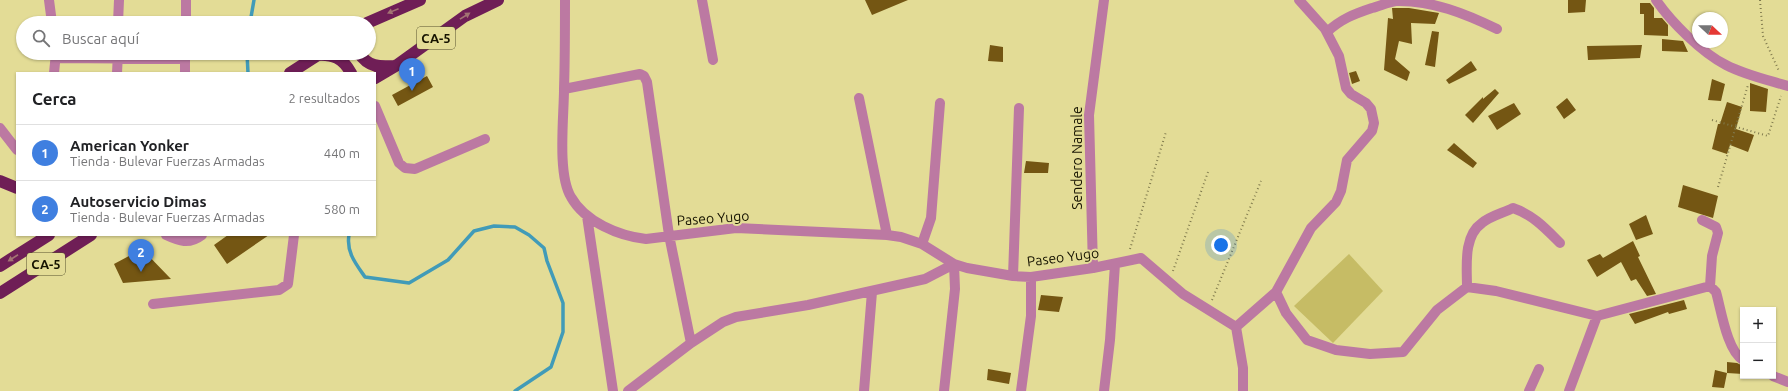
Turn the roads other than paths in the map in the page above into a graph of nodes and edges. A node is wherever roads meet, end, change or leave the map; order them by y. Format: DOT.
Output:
graph roads {
  1 [pos="49,0"];
  2 [pos="119,0"];
  3 [pos="186,0"];
  4 [pos="420,0"];
  5 [pos="498,0"];
  6 [pos="565,0"];
  7 [pos="702,0"];
  8 [pos="1104,0"];
  9 [pos="1300,0"];
  10 [pos="1656,0"];
  11 [pos="51,16"];
  12 [pos="118,16"];
  13 [pos="186,16"];
  14 [pos="376,19"];
  15 [pos="1497,29"];
  16 [pos="1327,32"];
  17 [pos="56,60"];
  18 [pos="118,60"];
  19 [pos="185,60"];
  20 [pos="310,60"];
  21 [pos="342,60"];
  22 [pos="364,60"];
  23 [pos="713,60"];
  24 [pos="396,65"];
  25 [pos="54,72"];
  26 [pos="117,72"];
  27 [pos="185,72"];
  28 [pos="292,72"];
  29 [pos="350,72"];
  30 [pos="376,77"];
  31 [pos="1786,86"];
  32 [pos="564,89"];
  33 [pos="859,98"];
  34 [pos="940,102"];
  35 [pos="376,108"];
  36 [pos="1019,108"];
  37 [pos="0,128"];
  38 [pos="485,139"];
  39 [pos="16,149"];
  40 [pos="0,181"];
  41 [pos="16,188"];
  42 [pos="587,216"];
  43 [pos="1702,220"];
  44 [pos="669,235"];
  45 [pos="887,235"];
  46 [pos="47,236"];
  47 [pos="89,236"];
  48 [pos="168,236"];
  49 [pos="200,236"];
  50 [pos="294,236"];
  51 [pos="1560,243"];
  52 [pos="922,244"];
  53 [pos="954,264"];
  54 [pos="1115,264"];
  55 [pos="0,266"];
  56 [pos="1093,268"];
  57 [pos="1013,276"];
  58 [pos="1031,277"];
  59 [pos="1710,286"];
  60 [pos="1467,287"];
  61 [pos="872,292"];
  62 [pos="1276,292"];
  63 [pos="0,293"];
  64 [pos="153,304"];
  65 [pos="1598,316"];
  66 [pos="1236,327"];
  67 [pos="691,343"];
  68 [pos="1740,358"];
  69 [pos="1539,369"];
  70 [pos="1776,377"];
  71 [pos="1788,382"];
  72 [pos="613,391"];
  73 [pos="628,391"];
  74 [pos="864,391"];
  75 [pos="944,391"];
  76 [pos="1021,391"];
  77 [pos="1104,391"];
  78 [pos="1243,391"];
  79 [pos="1528,391"];
  80 [pos="1569,391"];
  1 -- 11 [label="street"];
  2 -- 12 [label="street"];
  3 -- 13 [label="street"];
  4 -- 14 [label="highway, one-way"];
  24 -- 5 [label="highway, CA-5, one-way"];
  6 -- 32 [label="street, Paseo Yugo"];
  7 -- 23 [label="street"];
  8 -- 56 [label="street, Sendero Namale"];
  9 -- 16 [label="street"];
  10 -- 31 [label="street"];
  15 -- 16 [label="street"];
  16 -- 62 [label="street"];
  17 -- 25 [label="street"];
  18 -- 26 [label="street"];
  19 -- 27 [label="street"];
  20 -- 28 [label="highway"];
  21 -- 29 [label="highway"];
  22 -- 24 [label="highway"];
  24 -- 30 [label="highway, CA-5"];
  32 -- 42 [label="street, Paseo Yugo"];
  32 -- 44 [label="street"];
  33 -- 45 [label="street"];
  34 -- 52 [label="street"];
  35 -- 38 [label="street"];
  36 -- 57 [label="street"];
  37 -- 39 [label="street"];
  40 -- 41 [label="highway"];
  42 -- 44 [label="street, Paseo Yugo"];
  42 -- 72 [label="street"];
  43 -- 59 [label="street"];
  44 -- 45 [label="street, Paseo Yugo"];
  44 -- 67 [label="street"];
  45 -- 52 [label="street, Paseo Yugo"];
  46 -- 55 [label="highway, CA-5, one-way"];
  47 -- 63 [label="highway, CA-5"];
  48 -- 49 [label="street"];
  50 -- 64 [label="street"];
  51 -- 60 [label="street"];
  52 -- 53 [label="street, Paseo Yugo"];
  53 -- 57 [label="street, Paseo Yugo"];
  53 -- 61 [label="street"];
  53 -- 75 [label="street"];
  54 -- 56 [label="street, Paseo Yugo"];
  54 -- 66 [label="street, Paseo Yugo"];
  54 -- 77 [label="street"];
  56 -- 58 [label="street, Paseo Yugo"];
  57 -- 58 [label="street, Paseo Yugo"];
  58 -- 76 [label="street"];
  59 -- 65 [label="street"];
  59 -- 68 [label="street"];
  60 -- 62 [label="street"];
  60 -- 65 [label="street"];
  61 -- 67 [label="street"];
  61 -- 74 [label="street"];
  62 -- 66 [label="street"];
  65 -- 80 [label="street"];
  66 -- 78 [label="street"];
  67 -- 73 [label="street"];
  69 -- 79 [label="street"];
  70 -- 71 [label="street"];
}
